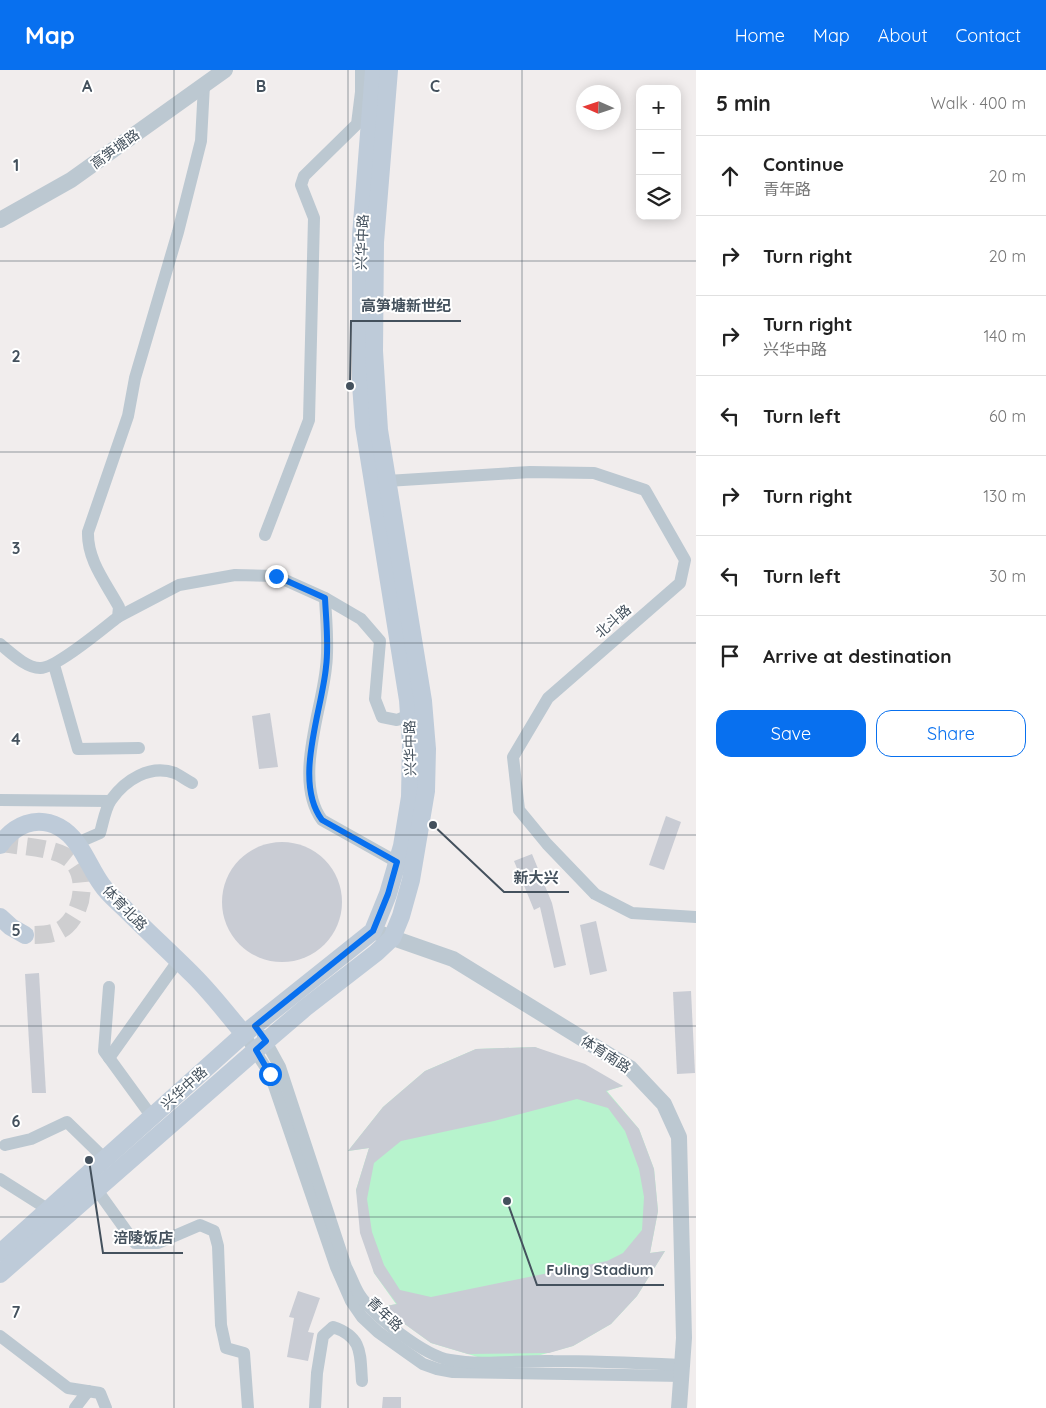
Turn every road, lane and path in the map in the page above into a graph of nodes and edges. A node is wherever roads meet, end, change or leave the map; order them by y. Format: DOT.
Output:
graph roads {
  1 [pos="361,70"];
  2 [pos="374,70"];
  3 [pos="389,70"];
  4 [pos="212,76"];
  5 [pos="0,220"];
  6 [pos="388,481"];
  7 [pos="265,536"];
  8 [pos="325,598"];
  9 [pos="118,617"];
  10 [pos="0,644"];
  11 [pos="54,665"];
  12 [pos="417,714"];
  13 [pos="139,748"];
  14 [pos="192,783"];
  15 [pos="0,800"];
  16 [pos="110,801"];
  17 [pos="77,843"];
  18 [pos="0,845"];
  19 [pos="397,862"];
  20 [pos="413,871"];
  21 [pos="0,917"];
  22 [pos="696,917"];
  23 [pos="373,931"];
  24 [pos="25,935"];
  25 [pos="392,938"];
  26 [pos="178,961"];
  27 [pos="110,987"];
  28 [pos="249,1030"];
  29 [pos="261,1045"];
  30 [pos="109,1058"];
  31 [pos="152,1117"];
  32 [pos="5,1145"];
  33 [pos="105,1159"];
  34 [pos="0,1179"];
  35 [pos="97,1190"];
  36 [pos="49,1210"];
  37 [pos="0,1254"];
  38 [pos="0,1274"];
  39 [pos="0,1336"];
  40 [pos="682,1370"];
  41 [pos="362,1381"];
  42 [pos="88,1391"];
  43 [pos="75,1408"];
  44 [pos="106,1408"];
  45 [pos="248,1408"];
  46 [pos="314,1408"];
  47 [pos="679,1408"];
  1 -- 7 [label="street"];
  2 -- 12 [label="main road, 兴华中路"];
  3 -- 6 [label="main road"];
  4 -- 5 [label="street, 高笋塘路"];
  4 -- 9 [label="street"];
  6 -- 12 [label="main road"];
  6 -- 22 [label="street, 北斗路"];
  8 -- 9 [label="street"];
  8 -- 12 [label="street"];
  8 -- 19 [label="street"];
  9 -- 11 [label="street"];
  10 -- 11 [label="street"];
  11 -- 13 [label="street"];
  12 -- 19 [label="main road, 兴华中路"];
  12 -- 20 [label="main road"];
  14 -- 16 [label="street"];
  15 -- 16 [label="street"];
  16 -- 17 [label="street"];
  17 -- 18 [label="main road, 体育北路"];
  17 -- 26 [label="main road, 体育北路"];
  19 -- 20 [label="street"];
  19 -- 23 [label="main road, 兴华中路"];
  20 -- 25 [label="main road"];
  21 -- 24 [label="main road"];
  23 -- 25 [label="street, 体育南路"];
  23 -- 28 [label="main road, 兴华中路"];
  25 -- 29 [label="main road"];
  25 -- 40 [label="street, 体育南路"];
  26 -- 28 [label="main road, 体育北路"];
  26 -- 30 [label="street"];
  27 -- 30 [label="street"];
  28 -- 29 [label="street, 青年路"];
  28 -- 31 [label="main road, 兴华中路"];
  29 -- 35 [label="main road"];
  29 -- 40 [label="street, 青年路"];
  30 -- 31 [label="street"];
  31 -- 33 [label="main road, 兴华中路"];
  32 -- 33 [label="street"];
  33 -- 36 [label="main road, 兴华中路"];
  34 -- 36 [label="street"];
  35 -- 38 [label="main road"];
  35 -- 45 [label="street"];
  36 -- 37 [label="main road, 兴华中路"];
  39 -- 42 [label="street"];
  40 -- 47 [label="street, 体育南路"];
  41 -- 46 [label="street"];
  42 -- 43 [label="street"];
  42 -- 44 [label="street"];
}
